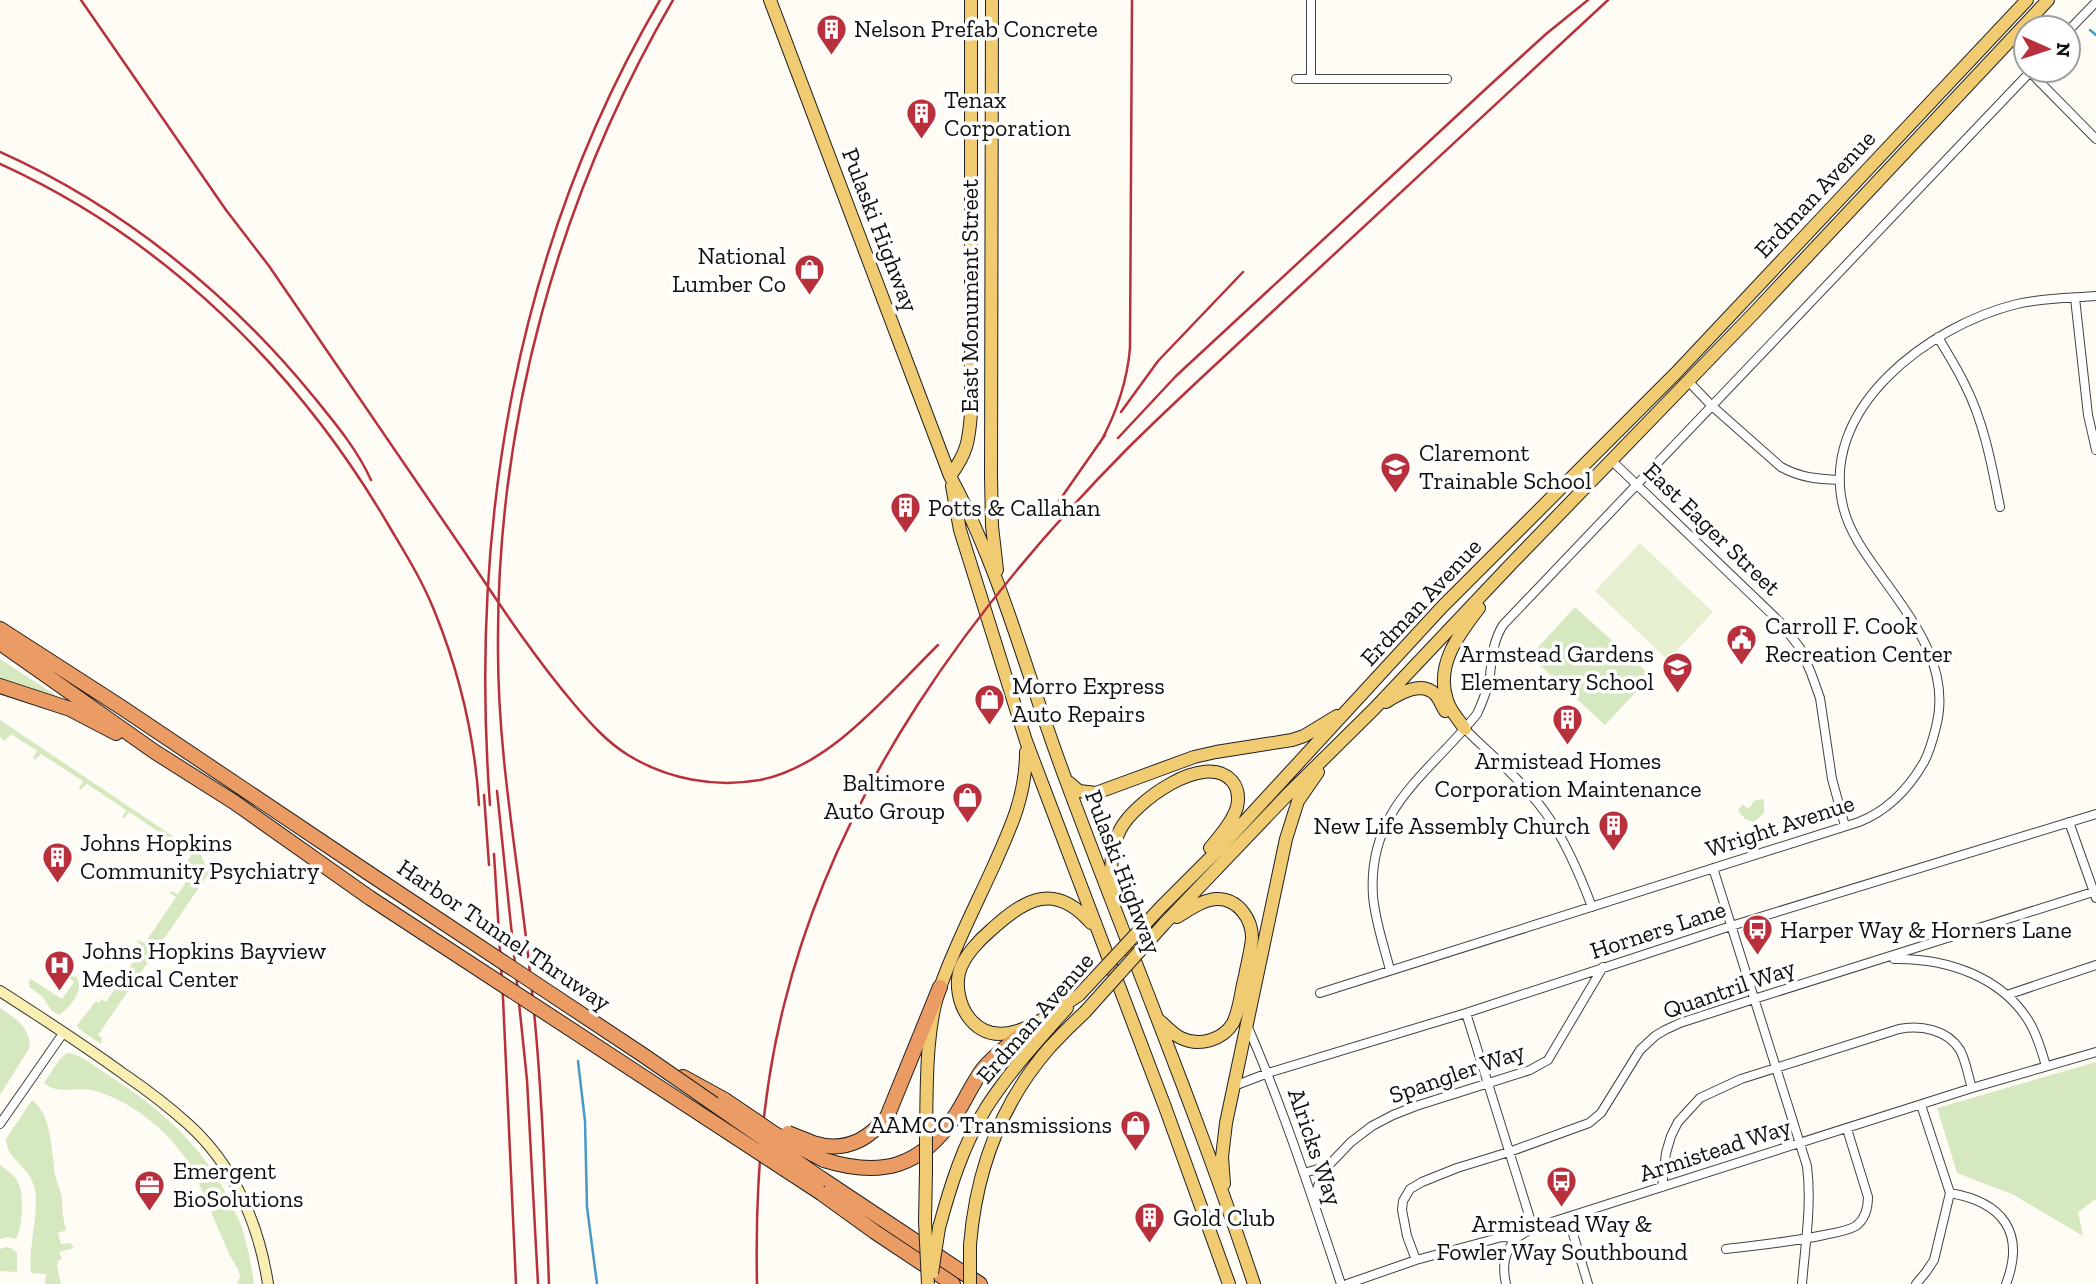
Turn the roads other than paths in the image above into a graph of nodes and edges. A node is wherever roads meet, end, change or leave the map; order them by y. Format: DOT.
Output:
graph roads {
  1 [pos="770,0"];
  2 [pos="971,0"];
  3 [pos="992,0"];
  4 [pos="1311,0"];
  5 [pos="2028,0"];
  6 [pos="2048,0"];
  7 [pos="2096,2"];
  8 [pos="2082,16"];
  9 [pos="1296,79"];
  10 [pos="1311,79"];
  11 [pos="1447,79"];
  12 [pos="2019,84"];
  13 [pos="2043,84"];
  14 [pos="2096,139"];
  15 [pos="2096,296"];
  16 [pos="2075,298"];
  17 [pos="1938,337"];
  18 [pos="1688,380"];
  19 [pos="1712,406"];
  20 [pos="2096,450"];
  21 [pos="1611,460"];
  22 [pos="950,476"];
  23 [pos="1840,480"];
  24 [pos="1638,484"];
  25 [pos="2000,507"];
  26 [pos="1513,562"];
  27 [pos="1000,591"];
  28 [pos="0,620"];
  29 [pos="0,629"];
  30 [pos="0,643"];
  31 [pos="0,686"];
  32 [pos="121,707"];
  33 [pos="1352,707"];
  34 [pos="1374,709"];
  35 [pos="1465,729"];
  36 [pos="1026,741"];
  37 [pos="1336,746"];
  38 [pos="155,752"];
  39 [pos="1066,780"];
  40 [pos="2096,814"];
  41 [pos="2069,821"];
  42 [pos="1845,826"];
  43 [pos="1713,868"];
  44 [pos="2095,894"];
  45 [pos="1161,907"];
  46 [pos="1592,907"];
  47 [pos="1118,916"];
  48 [pos="1164,924"];
  49 [pos="1731,926"];
  50 [pos="1098,932"];
  51 [pos="1884,959"];
  52 [pos="2096,965"];
  53 [pos="1603,967"];
  54 [pos="1390,970"];
  55 [pos="940,987"];
  56 [pos="0,991"];
  57 [pos="1320,993"];
  58 [pos="1079,995"];
  59 [pos="2007,995"];
  60 [pos="1754,999"];
  61 [pos="1466,1013"];
  62 [pos="1157,1019"];
  63 [pos="1247,1025"];
  64 [pos="1032,1026"];
  65 [pos="64,1032"];
  66 [pos="2096,1052"];
  67 [pos="643,1055"];
  68 [pos="2046,1066"];
  69 [pos="1775,1068"];
  70 [pos="1268,1073"];
  71 [pos="1488,1083"];
  72 [pos="1234,1086"];
  73 [pos="1972,1088"];
  74 [pos="1191,1105"];
  75 [pos="1922,1105"];
  76 [pos="1168,1114"];
  77 [pos="0,1124"];
  78 [pos="1847,1129"];
  79 [pos="1800,1143"];
  80 [pos="1509,1152"];
  81 [pos="825,1153"];
  82 [pos="1328,1166"];
  83 [pos="1304,1173"];
  84 [pos="822,1186"];
  85 [pos="1662,1187"];
  86 [pos="1950,1193"];
  87 [pos="1225,1198"];
  88 [pos="1314,1203"];
  89 [pos="1568,1217"];
  90 [pos="1533,1228"];
  91 [pos="1516,1238"];
  92 [pos="1806,1239"];
  93 [pos="1726,1249"];
  94 [pos="1416,1261"];
  95 [pos="268,1284"];
  96 [pos="929,1284"];
  97 [pos="953,1284"];
  98 [pos="970,1284"];
  99 [pos="980,1284"];
  100 [pos="1229,1284"];
  101 [pos="1254,1284"];
  102 [pos="1341,1284"];
  103 [pos="1347,1284"];
  104 [pos="1506,1284"];
  105 [pos="1588,1284"];
  106 [pos="1802,1284"];
  107 [pos="1916,1284"];
  108 [pos="2006,1284"];
  1 -- 22 [label="main road, Pulaski Highway"];
  2 -- 22 [label="main road, East Monument Street"];
  3 -- 27 [label="main road, East Monument Street"];
  4 -- 10 [label="street"];
  5 -- 33 [label="main road, Erdman Avenue"];
  6 -- 18 [label="main road, Erdman Avenue"];
  7 -- 8 [label="street"];
  9 -- 10 [label="street"];
  10 -- 11 [label="street"];
  12 -- 19 [label="street"];
  13 -- 14 [label="street"];
  15 -- 16 [label="street, Wright Avenue"];
  16 -- 17 [label="street, Wright Avenue"];
  16 -- 20 [label="street"];
  17 -- 23 [label="street, Wright Avenue"];
  17 -- 25 [label="street"];
  18 -- 19 [label="street"];
  18 -- 21 [label="main road, Erdman Avenue"];
  19 -- 23 [label="street"];
  19 -- 24 [label="street"];
  21 -- 24 [label="street, East Eager Street"];
  21 -- 26 [label="main road, Erdman Avenue"];
  22 -- 27 [label="main road, Pulaski Highway"];
  22 -- 36 [label="main road, Pulaski Highway"];
  23 -- 42 [label="street, Wright Avenue"];
  24 -- 35 [label="street"];
  24 -- 42 [label="street, East Eager Street"];
  26 -- 34 [label="main road, Erdman Avenue"];
  26 -- 35 [label="main road"];
  27 -- 39 [label="main road, Pulaski Highway"];
  28 -- 32 [label="highway"];
  29 -- 32 [label="highway, Harbor Tunnel Thruway"];
  30 -- 38 [label="highway, Harbor Tunnel Thruway"];
  31 -- 38 [label="highway"];
  32 -- 67 [label="highway, Harbor Tunnel Thruway, bridge"];
  33 -- 39 [label="main road"];
  33 -- 45 [label="main road, Erdman Avenue"];
  34 -- 35 [label="main road"];
  34 -- 37 [label="main road, Erdman Avenue"];
  35 -- 46 [label="street"];
  35 -- 54 [label="street"];
  36 -- 50 [label="main road, Pulaski Highway"];
  36 -- 55 [label="main road"];
  37 -- 48 [label="main road, Erdman Avenue"];
  37 -- 63 [label="main road"];
  38 -- 84 [label="highway, Harbor Tunnel Thruway, bridge"];
  39 -- 47 [label="main road, Pulaski Highway"];
  40 -- 41 [label="street, Horners Lane"];
  41 -- 44 [label="street"];
  41 -- 49 [label="street, Horners Lane"];
  42 -- 43 [label="street, Wright Avenue"];
  43 -- 46 [label="street, Wright Avenue"];
  43 -- 49 [label="street"];
  44 -- 51 [label="street, Quantril Way"];
  45 -- 47 [label="main road"];
  45 -- 58 [label="main road, Erdman Avenue, bridge"];
  46 -- 54 [label="street, Wright Avenue"];
  47 -- 62 [label="main road, Pulaski Highway"];
  48 -- 62 [label="main road"];
  48 -- 98 [label="main road, Erdman Avenue, bridge"];
  49 -- 53 [label="street, Horners Lane"];
  49 -- 60 [label="street"];
  50 -- 64 [label="main road"];
  50 -- 76 [label="main road, Pulaski Highway"];
  51 -- 59 [label="street"];
  51 -- 60 [label="street, Quantril Way"];
  52 -- 59 [label="street"];
  53 -- 61 [label="street, Horners Lane"];
  53 -- 71 [label="street, Spangler Way"];
  54 -- 57 [label="street, Wright Avenue"];
  55 -- 81 [label="highway"];
  55 -- 96 [label="main road, bridge"];
  56 -- 65 [label="main road"];
  58 -- 64 [label="main road"];
  58 -- 96 [label="main road, Erdman Avenue, bridge"];
  59 -- 68 [label="street"];
  60 -- 69 [label="street"];
  60 -- 80 [label="street, Quantril Way"];
  61 -- 70 [label="street, Horners Lane"];
  61 -- 71 [label="street"];
  62 -- 74 [label="main road, Pulaski Highway"];
  63 -- 70 [label="street, Alricks Way"];
  63 -- 72 [label="main road"];
  64 -- 81 [label="highway"];
  65 -- 77 [label="street"];
  65 -- 95 [label="main road"];
  66 -- 68 [label="street, Armistead Way"];
  67 -- 81 [label="highway, bridge"];
  67 -- 84 [label="highway, Harbor Tunnel Thruway, bridge"];
  68 -- 73 [label="street, Armistead Way"];
  69 -- 73 [label="street"];
  69 -- 79 [label="street"];
  69 -- 85 [label="street"];
  70 -- 72 [label="street, Horners Lane"];
  70 -- 83 [label="street, Alricks Way"];
  71 -- 80 [label="street"];
  71 -- 82 [label="street, Spangler Way"];
  72 -- 87 [label="main road"];
  73 -- 75 [label="street, Armistead Way"];
  74 -- 76 [label="main road"];
  74 -- 87 [label="main road, Pulaski Highway"];
  75 -- 78 [label="street, Armistead Way"];
  75 -- 86 [label="street"];
  76 -- 100 [label="main road, Pulaski Highway"];
  78 -- 79 [label="street, Armistead Way"];
  78 -- 92 [label="street"];
  79 -- 85 [label="street, Armistead Way"];
  79 -- 92 [label="street"];
  80 -- 90 [label="street"];
  80 -- 94 [label="street, Quantril Way"];
  82 -- 83 [label="street, Spangler Way"];
  82 -- 88 [label="street, Spangler Way"];
  83 -- 88 [label="street, Alricks Way"];
  84 -- 97 [label="highway, Harbor Tunnel Thruway"];
  84 -- 99 [label="highway, Harbor Tunnel Thruway"];
  85 -- 89 [label="street, Armistead Way"];
  86 -- 107 [label="street"];
  86 -- 108 [label="street"];
  87 -- 101 [label="main road, Pulaski Highway"];
  88 -- 102 [label="street, Alricks Way"];
  89 -- 90 [label="street, Armistead Way"];
  89 -- 105 [label="street"];
  90 -- 91 [label="street, Armistead Way"];
  91 -- 94 [label="street, Armistead Way"];
  91 -- 104 [label="street"];
  92 -- 93 [label="street"];
  92 -- 106 [label="street"];
  94 -- 103 [label="street, Armistead Way"];
}
